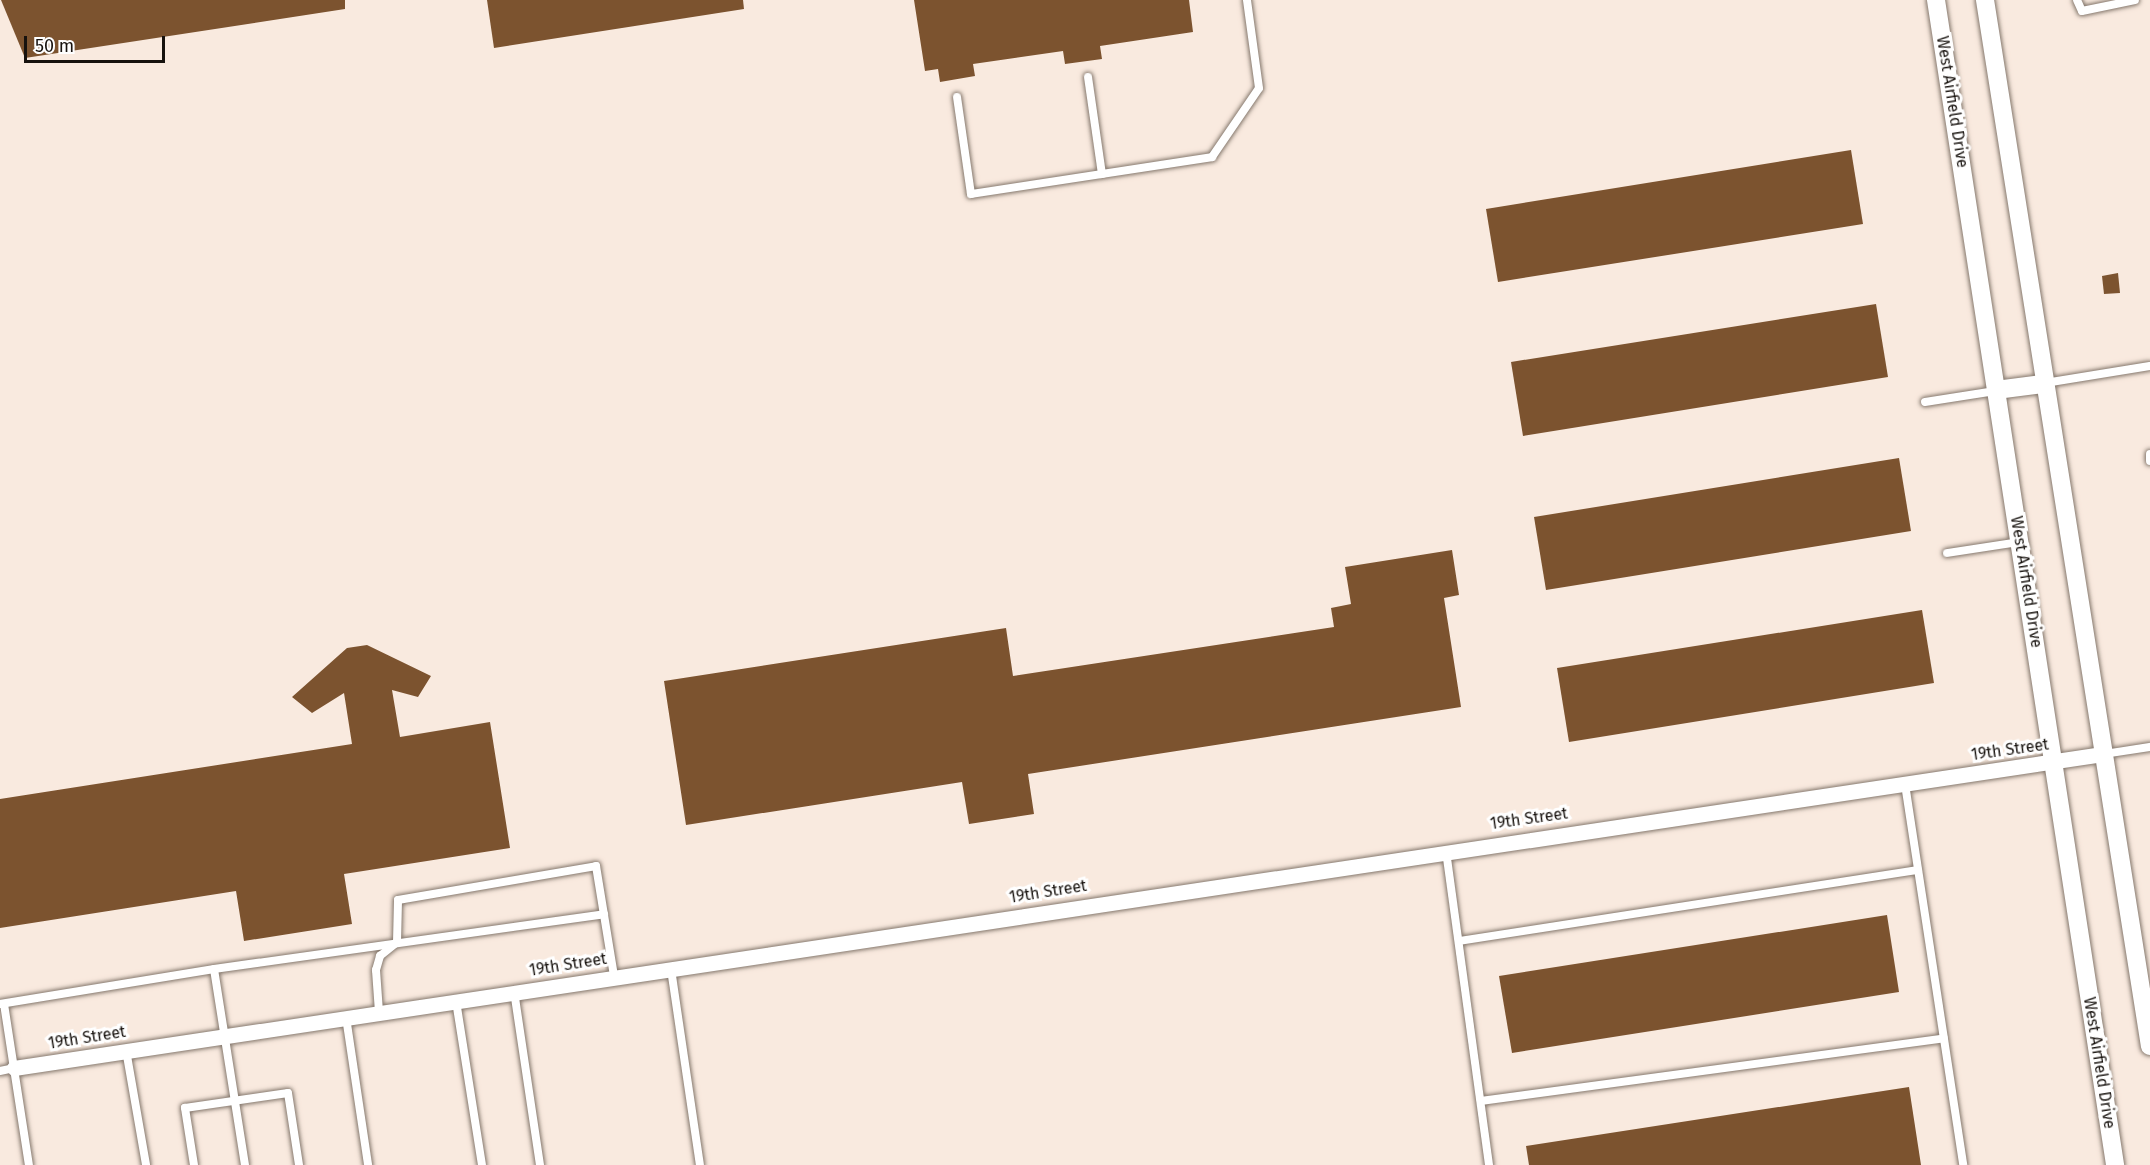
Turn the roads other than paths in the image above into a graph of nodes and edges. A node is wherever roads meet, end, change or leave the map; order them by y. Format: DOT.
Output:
graph roads {
  1 [pos="1247,0"];
  2 [pos="1936,0"];
  3 [pos="1985,0"];
  4 [pos="2077,0"];
  5 [pos="2135,0"];
  6 [pos="1088,77"];
  7 [pos="957,97"];
  8 [pos="1102,174"];
  9 [pos="2150,366"];
  10 [pos="2043,384"];
  11 [pos="1996,390"];
  12 [pos="1925,402"];
  13 [pos="2150,454"];
  14 [pos="2150,461"];
  15 [pos="2020,542"];
  16 [pos="1947,554"];
  17 [pos="2150,747"];
  18 [pos="2103,754"];
  19 [pos="2055,762"];
  20 [pos="1905,784"];
  21 [pos="1446,850"];
  22 [pos="1918,870"];
  23 [pos="604,915"];
  24 [pos="1459,941"];
  25 [pos="397,942"];
  26 [pos="671,967"];
  27 [pos="214,969"];
  28 [pos="614,976"];
  29 [pos="514,991"];
  30 [pos="456,1000"];
  31 [pos="2,1004"];
  32 [pos="379,1012"];
  33 [pos="346,1017"];
  34 [pos="225,1035"];
  35 [pos="1944,1038"];
  36 [pos="2150,1046"];
  37 [pos="126,1050"];
  38 [pos="7,1070"];
  39 [pos="235,1101"];
  40 [pos="1481,1101"];
  41 [pos="29,1165"];
  42 [pos="146,1165"];
  43 [pos="194,1165"];
  44 [pos="245,1165"];
  45 [pos="299,1165"];
  46 [pos="368,1165"];
  47 [pos="482,1165"];
  48 [pos="540,1165"];
  49 [pos="700,1165"];
  50 [pos="1489,1165"];
  51 [pos="1963,1165"];
  52 [pos="2115,1165"];
  1 -- 8 [label="lane"];
  2 -- 11 [label="street, West Airfield Drive"];
  3 -- 10 [label="street"];
  4 -- 5 [label="lane"];
  6 -- 8 [label="lane"];
  7 -- 8 [label="lane"];
  9 -- 10 [label="lane"];
  10 -- 11 [label="street"];
  10 -- 18 [label="street"];
  11 -- 12 [label="lane"];
  11 -- 15 [label="street, West Airfield Drive"];
  13 -- 14 [label="lane"];
  15 -- 16 [label="lane"];
  15 -- 19 [label="street, West Airfield Drive"];
  17 -- 18 [label="lane"];
  18 -- 19 [label="street, 19th Street"];
  18 -- 36 [label="street"];
  19 -- 20 [label="street, 19th Street"];
  19 -- 52 [label="street, West Airfield Drive"];
  20 -- 21 [label="street, 19th Street"];
  20 -- 22 [label="lane"];
  21 -- 24 [label="lane"];
  21 -- 26 [label="street, 19th Street"];
  22 -- 24 [label="lane"];
  22 -- 35 [label="lane"];
  23 -- 25 [label="lane"];
  23 -- 25 [label="lane"];
  23 -- 28 [label="lane"];
  24 -- 40 [label="lane"];
  25 -- 27 [label="lane"];
  25 -- 32 [label="lane"];
  26 -- 28 [label="street, 19th Street"];
  26 -- 49 [label="lane"];
  27 -- 31 [label="lane"];
  27 -- 34 [label="lane"];
  28 -- 29 [label="street, 19th Street"];
  29 -- 30 [label="street, 19th Street"];
  29 -- 48 [label="lane"];
  30 -- 32 [label="street, 19th Street"];
  30 -- 47 [label="lane"];
  31 -- 38 [label="lane"];
  32 -- 33 [label="street, 19th Street"];
  33 -- 34 [label="street, 19th Street"];
  33 -- 46 [label="lane"];
  34 -- 37 [label="street, 19th Street"];
  34 -- 39 [label="lane"];
  35 -- 40 [label="lane"];
  35 -- 51 [label="lane"];
  37 -- 38 [label="street, 19th Street"];
  37 -- 42 [label="lane"];
  38 -- 41 [label="lane"];
  39 -- 43 [label="lane"];
  39 -- 44 [label="lane"];
  39 -- 45 [label="lane"];
  40 -- 50 [label="lane"];
}
